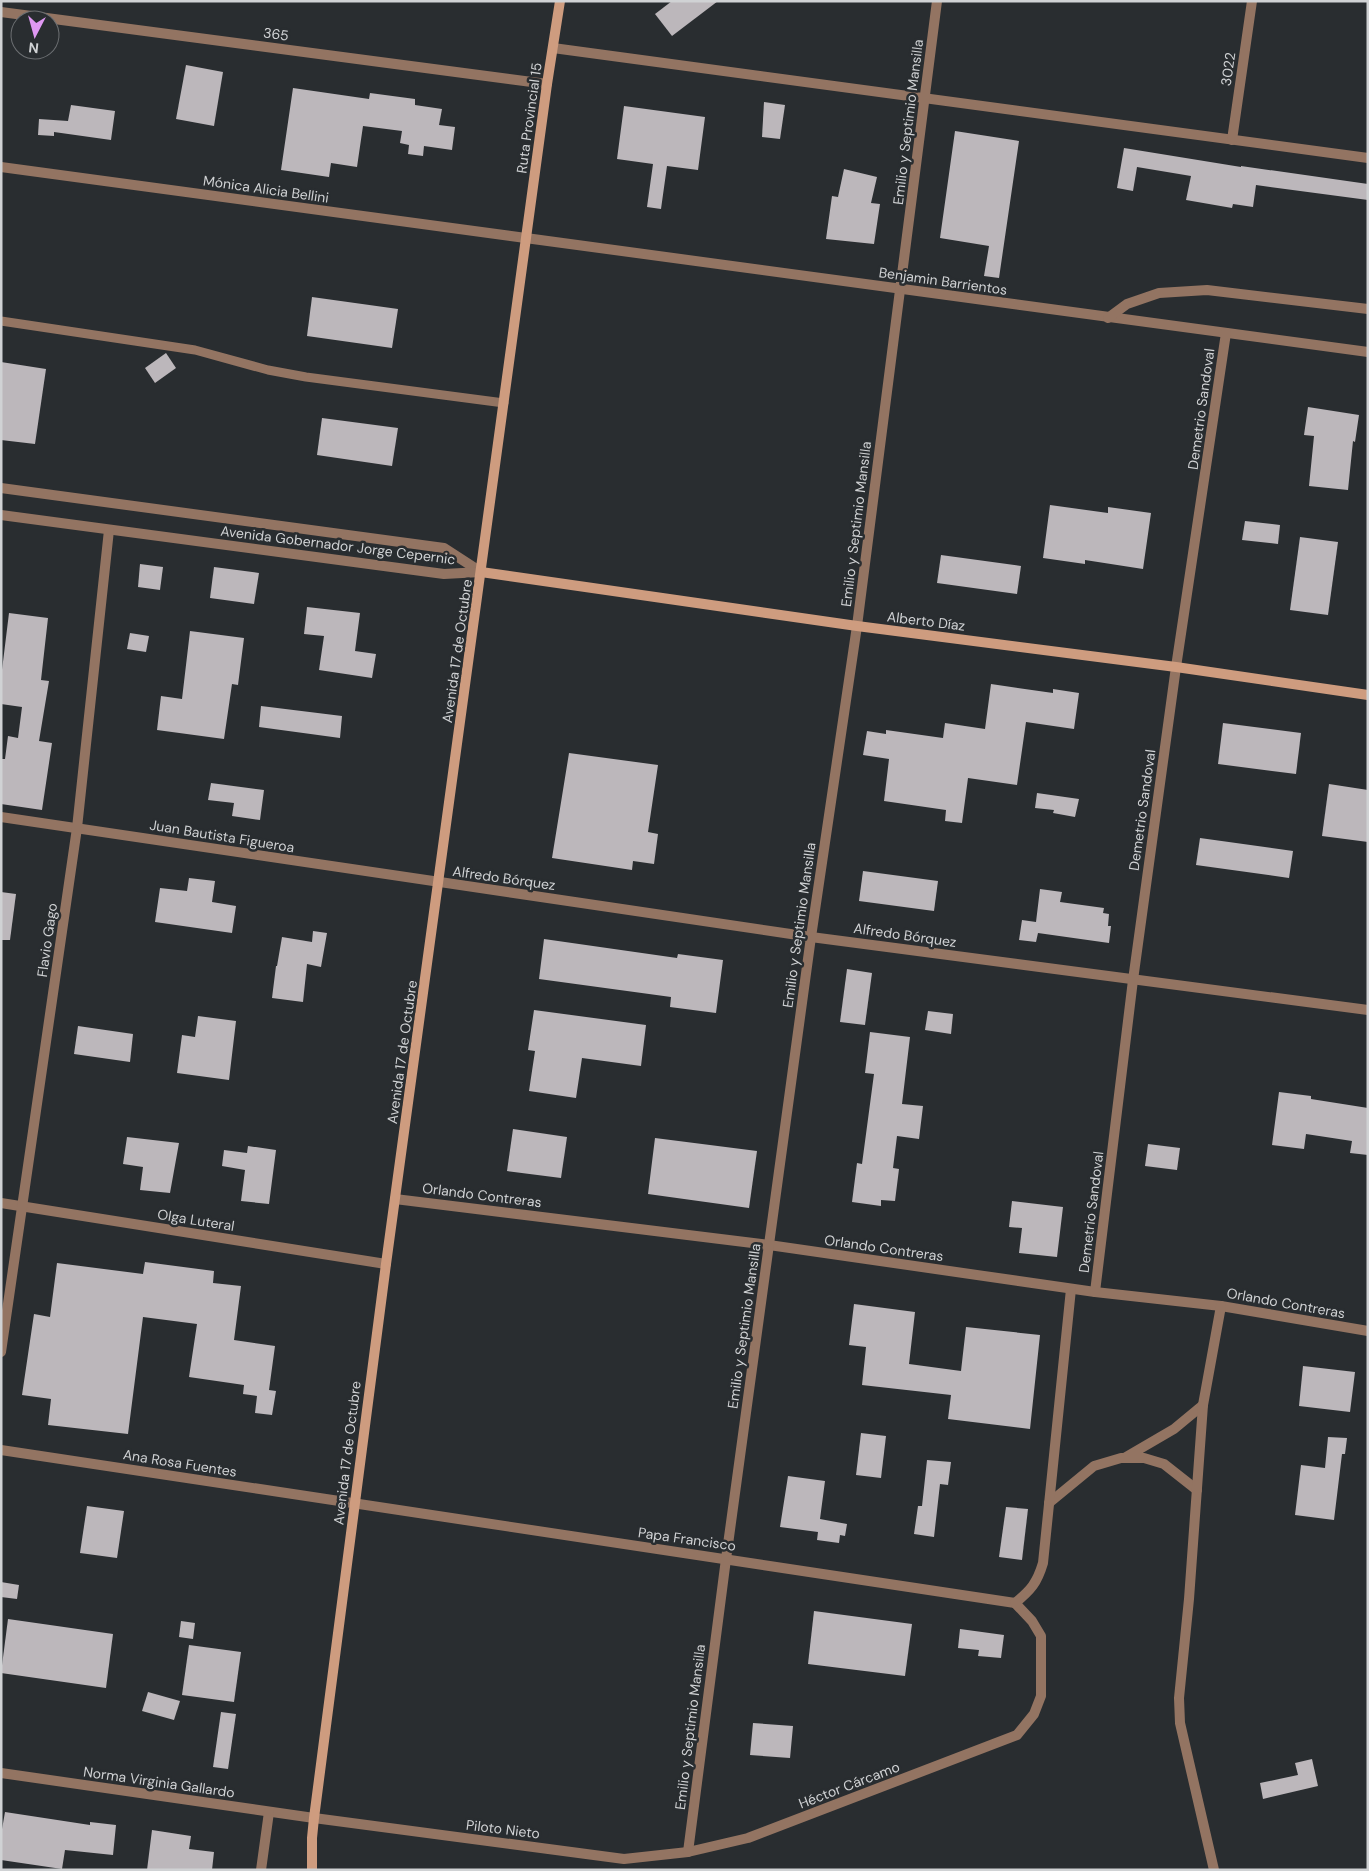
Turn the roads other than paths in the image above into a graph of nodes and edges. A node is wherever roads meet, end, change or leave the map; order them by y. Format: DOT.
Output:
graph roads {
  1 [pos="560,1"];
  2 [pos="937,1"];
  3 [pos="1252,1"];
  4 [pos="1,12"];
  5 [pos="553,48"];
  6 [pos="547,84"];
  7 [pos="925,98"];
  8 [pos="1232,140"];
  9 [pos="1368,158"];
  10 [pos="1,167"];
  11 [pos="527,239"];
  12 [pos="901,290"];
  13 [pos="1368,309"];
  14 [pos="1108,318"];
  15 [pos="1,321"];
  16 [pos="1226,333"];
  17 [pos="1368,353"];
  18 [pos="504,403"];
  19 [pos="1,488"];
  20 [pos="1,515"];
  21 [pos="109,530"];
  22 [pos="481,572"];
  23 [pos="857,626"];
  24 [pos="1176,667"];
  25 [pos="1368,695"];
  26 [pos="1,817"];
  27 [pos="77,828"];
  28 [pos="439,882"];
  29 [pos="811,937"];
  30 [pos="1132,980"];
  31 [pos="1368,1010"];
  32 [pos="396,1198"];
  33 [pos="1,1203"];
  34 [pos="22,1206"];
  35 [pos="769,1245"];
  36 [pos="386,1264"];
  37 [pos="1071,1289"];
  38 [pos="1095,1292"];
  39 [pos="1221,1306"];
  40 [pos="1368,1332"];
  41 [pos="1,1352"];
  42 [pos="1203,1405"];
  43 [pos="1,1450"];
  44 [pos="1126,1458"];
  45 [pos="1197,1490"];
  46 [pos="1049,1503"];
  47 [pos="354,1504"];
  48 [pos="726,1559"];
  49 [pos="1015,1603"];
  50 [pos="1,1773"];
  51 [pos="269,1812"];
  52 [pos="314,1818"];
  53 [pos="688,1852"];
  54 [pos="261,1870"];
  55 [pos="312,1870"];
  56 [pos="1214,1870"];
  1 -- 5 [label="main road, Ruta Provincial 15"];
  2 -- 7 [label="street, Emilio y Septimio Mansilla"];
  3 -- 8 [label="street, 3022"];
  4 -- 6 [label="street, 365"];
  5 -- 6 [label="main road, Ruta Provincial 15"];
  5 -- 7 [label="street"];
  6 -- 11 [label="main road, Ruta Provincial 15"];
  7 -- 8 [label="street"];
  7 -- 12 [label="street, Emilio y Septimio Mansilla"];
  8 -- 9 [label="street"];
  10 -- 11 [label="street, Mónica Alicia Bellini"];
  11 -- 12 [label="street, Benjamin Barrientos"];
  11 -- 18 [label="main road, Avenida 17 de Octubre"];
  12 -- 14 [label="street, Benjamin Barrientos"];
  12 -- 23 [label="street, Emilio y Septimio Mansilla"];
  13 -- 14 [label="street"];
  14 -- 16 [label="street, Benjamin Barrientos"];
  15 -- 18 [label="lane"];
  16 -- 17 [label="street, Benjamin Barrientos"];
  16 -- 24 [label="street, Demetrio Sandoval"];
  18 -- 22 [label="main road, Avenida 17 de Octubre"];
  19 -- 22 [label="street, Avenida Gobernador Jorge Cepernic"];
  20 -- 21 [label="street, Avenida Gobernador Jorge Cepernic"];
  21 -- 22 [label="street, Avenida Gobernador Jorge Cepernic"];
  21 -- 27 [label="street, Flavio Gago"];
  22 -- 23 [label="main road, Alberto Díaz"];
  22 -- 28 [label="main road, Avenida 17 de Octubre"];
  23 -- 24 [label="main road, Alberto Díaz"];
  23 -- 29 [label="street, Emilio y Septimio Mansilla"];
  24 -- 25 [label="main road, Alberto Díaz"];
  24 -- 30 [label="street, Demetrio Sandoval"];
  26 -- 27 [label="street, Juan Bautista Figueroa"];
  27 -- 28 [label="street, Juan Bautista Figueroa"];
  27 -- 34 [label="street, Flavio Gago"];
  28 -- 29 [label="street, Alfredo Bórquez"];
  28 -- 32 [label="main road, Avenida 17 de Octubre"];
  29 -- 30 [label="street, Alfredo Bórquez"];
  29 -- 35 [label="street, Emilio y Septimio Mansilla"];
  30 -- 31 [label="street, Alfredo Bórquez"];
  30 -- 38 [label="street, Demetrio Sandoval"];
  32 -- 35 [label="street, Orlando Contreras"];
  32 -- 36 [label="main road, Avenida 17 de Octubre"];
  33 -- 34 [label="street, Olga Luteral"];
  34 -- 36 [label="street, Olga Luteral"];
  34 -- 41 [label="street, Flavio Gago"];
  35 -- 37 [label="street, Orlando Contreras"];
  35 -- 48 [label="street, Emilio y Septimio Mansilla"];
  36 -- 47 [label="main road, Avenida 17 de Octubre"];
  37 -- 38 [label="street, Orlando Contreras"];
  37 -- 46 [label="street, Demetrio Sandoval"];
  38 -- 39 [label="street, Orlando Contreras"];
  39 -- 40 [label="street, Orlando Contreras"];
  39 -- 42 [label="street"];
  42 -- 44 [label="street"];
  42 -- 45 [label="street"];
  43 -- 47 [label="street, Ana Rosa Fuentes"];
  44 -- 45 [label="street"];
  44 -- 46 [label="street"];
  45 -- 56 [label="street"];
  46 -- 49 [label="street, Demetrio Sandoval"];
  47 -- 48 [label="street, Papa Francisco"];
  47 -- 52 [label="main road, Avenida 17 de Octubre"];
  48 -- 49 [label="street, Papa Francisco"];
  48 -- 53 [label="street, Emilio y Septimio Mansilla"];
  49 -- 53 [label="street, Héctor Cárcamo"];
  50 -- 51 [label="street, Norma Virginia Gallardo"];
  51 -- 52 [label="street, Norma Virginia Gallardo"];
  51 -- 54 [label="street"];
  52 -- 53 [label="street, Piloto Nieto"];
  52 -- 55 [label="main road, Avenida 17 de Octubre"];
}
